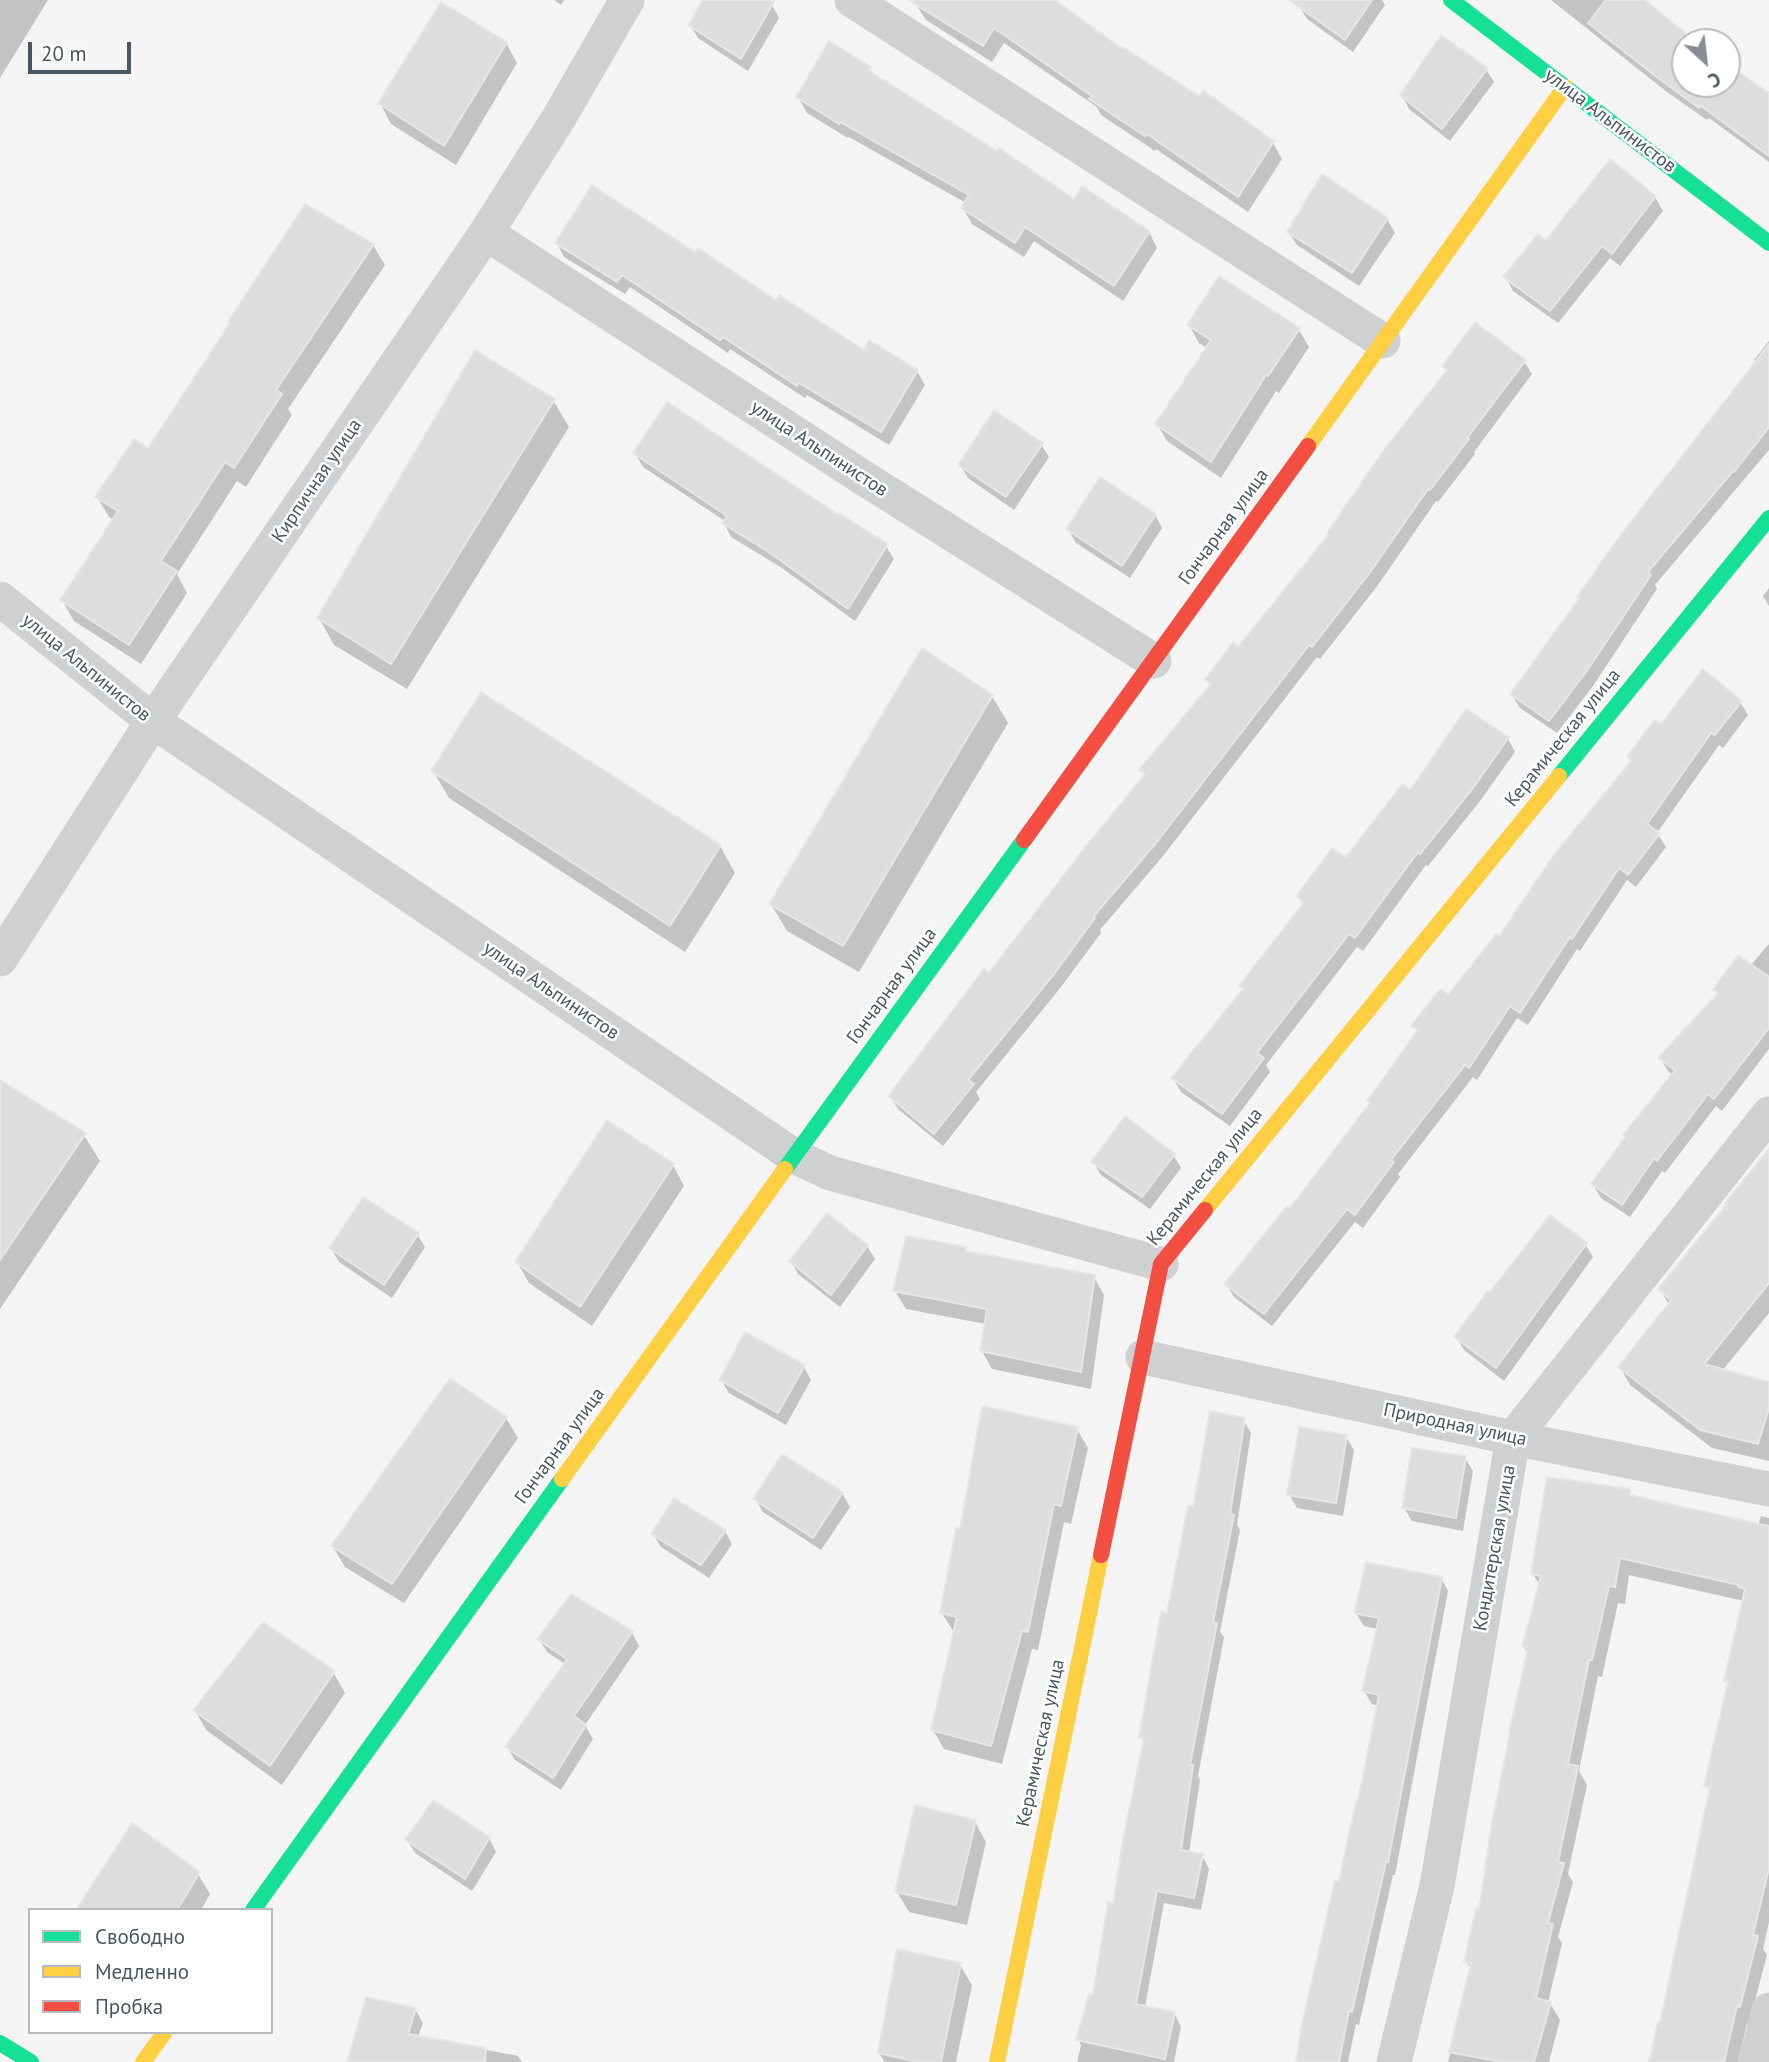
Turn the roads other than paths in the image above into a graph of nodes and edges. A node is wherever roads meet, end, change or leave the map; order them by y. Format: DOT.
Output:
graph roads {
  1 [pos="626,0"];
  2 [pos="852,0"];
  3 [pos="1451,0"];
  4 [pos="1564,87"];
  5 [pos="486,233"];
  6 [pos="1769,243"];
  7 [pos="1383,341"];
  8 [pos="1769,518"];
  9 [pos="0,599"];
  10 [pos="1154,661"];
  11 [pos="153,721"];
  12 [pos="0,959"];
  13 [pos="1769,1114"];
  14 [pos="794,1156"];
  15 [pos="1161,1264"];
  16 [pos="1143,1357"];
  17 [pos="1513,1438"];
  18 [pos="1769,1489"];
  19 [pos="254,1908"];
  20 [pos="1769,2010"];
  21 [pos="164,2034"];
  22 [pos="0,2043"];
  23 [pos="31,2062"];
  24 [pos="143,2062"];
  25 [pos="997,2062"];
  26 [pos="1394,2062"];
  27 [pos="1756,2062"];
  1 -- 5 [label="street, Кирпичная улица"];
  2 -- 7 [label="street"];
  3 -- 4 [label="street, улица Альпинистов"];
  4 -- 6 [label="street, улица Альпинистов"];
  4 -- 7 [label="street, Гончарная улица"];
  5 -- 10 [label="street, улица Альпинистов"];
  5 -- 11 [label="street, Кирпичная улица"];
  7 -- 10 [label="street, Гончарная улица"];
  8 -- 15 [label="street, Керамическая улица"];
  9 -- 11 [label="street, улица Альпинистов"];
  10 -- 14 [label="street, Гончарная улица"];
  11 -- 12 [label="street, Кирпичная улица"];
  11 -- 14 [label="street, улица Альпинистов"];
  13 -- 17 [label="street, Кондитерская улица"];
  14 -- 15 [label="street, улица Альпинистов"];
  14 -- 19 [label="street, Гончарная улица"];
  15 -- 16 [label="street, Керамическая улица"];
  16 -- 17 [label="street, Природная улица"];
  16 -- 25 [label="street, Керамическая улица"];
  17 -- 18 [label="street, Природная улица"];
  17 -- 26 [label="street, Кондитерская улица"];
  20 -- 27 [label="street"];
  21 -- 24 [label="street"];
  22 -- 23 [label="street"];
}
